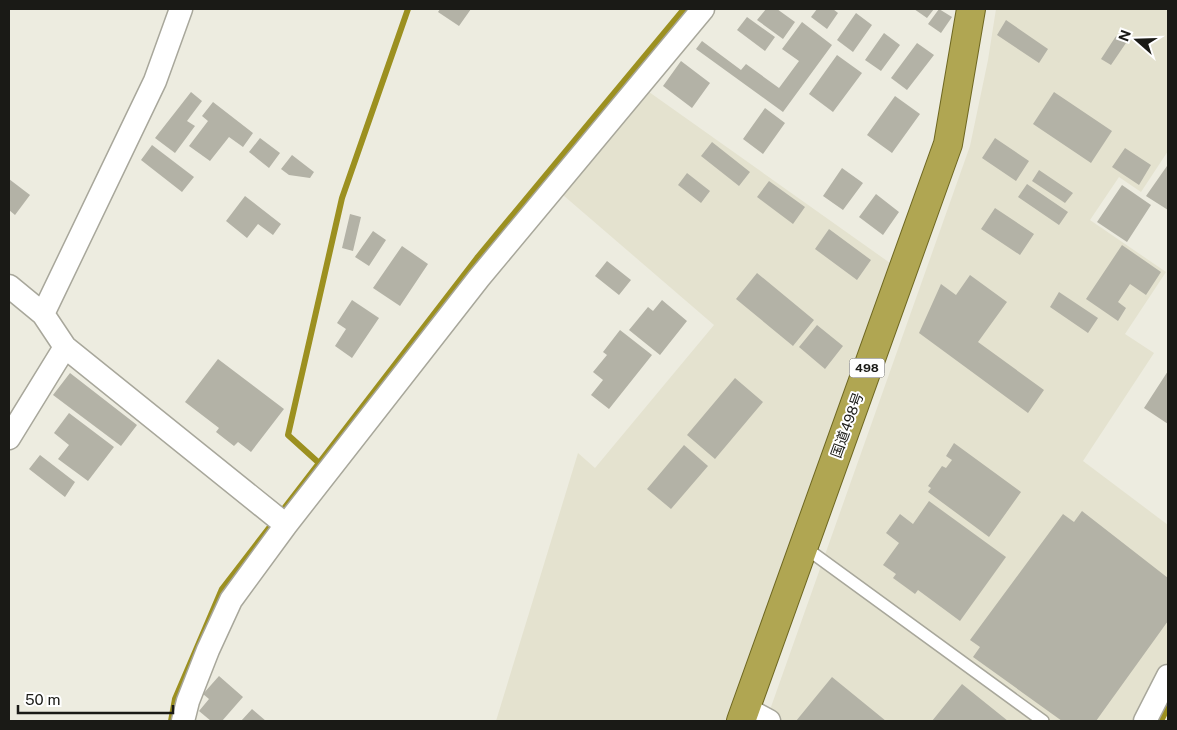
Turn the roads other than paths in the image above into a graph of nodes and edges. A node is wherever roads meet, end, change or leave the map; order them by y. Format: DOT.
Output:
graph roads {
  1 [pos="181,9"];
  2 [pos="703,9"];
  3 [pos="971,9"];
  4 [pos="9,286"];
  5 [pos="43,314"];
  6 [pos="65,347"];
  7 [pos="9,438"];
  8 [pos="278,519"];
  9 [pos="803,546"];
  10 [pos="1168,676"];
  11 [pos="743,715"];
  12 [pos="183,721"];
  13 [pos="769,721"];
  14 [pos="1043,721"];
  15 [pos="1145,721"];
  1 -- 5 [label="street"];
  2 -- 8 [label="street"];
  3 -- 9 [label="highway, 国道498号 / 498"];
  4 -- 5 [label="street"];
  5 -- 6 [label="street"];
  6 -- 7 [label="street"];
  6 -- 8 [label="street"];
  8 -- 12 [label="street"];
  9 -- 11 [label="highway, 国道498号 / 498"];
  9 -- 14 [label="lane"];
  10 -- 15 [label="street"];
  11 -- 13 [label="street"];
}
